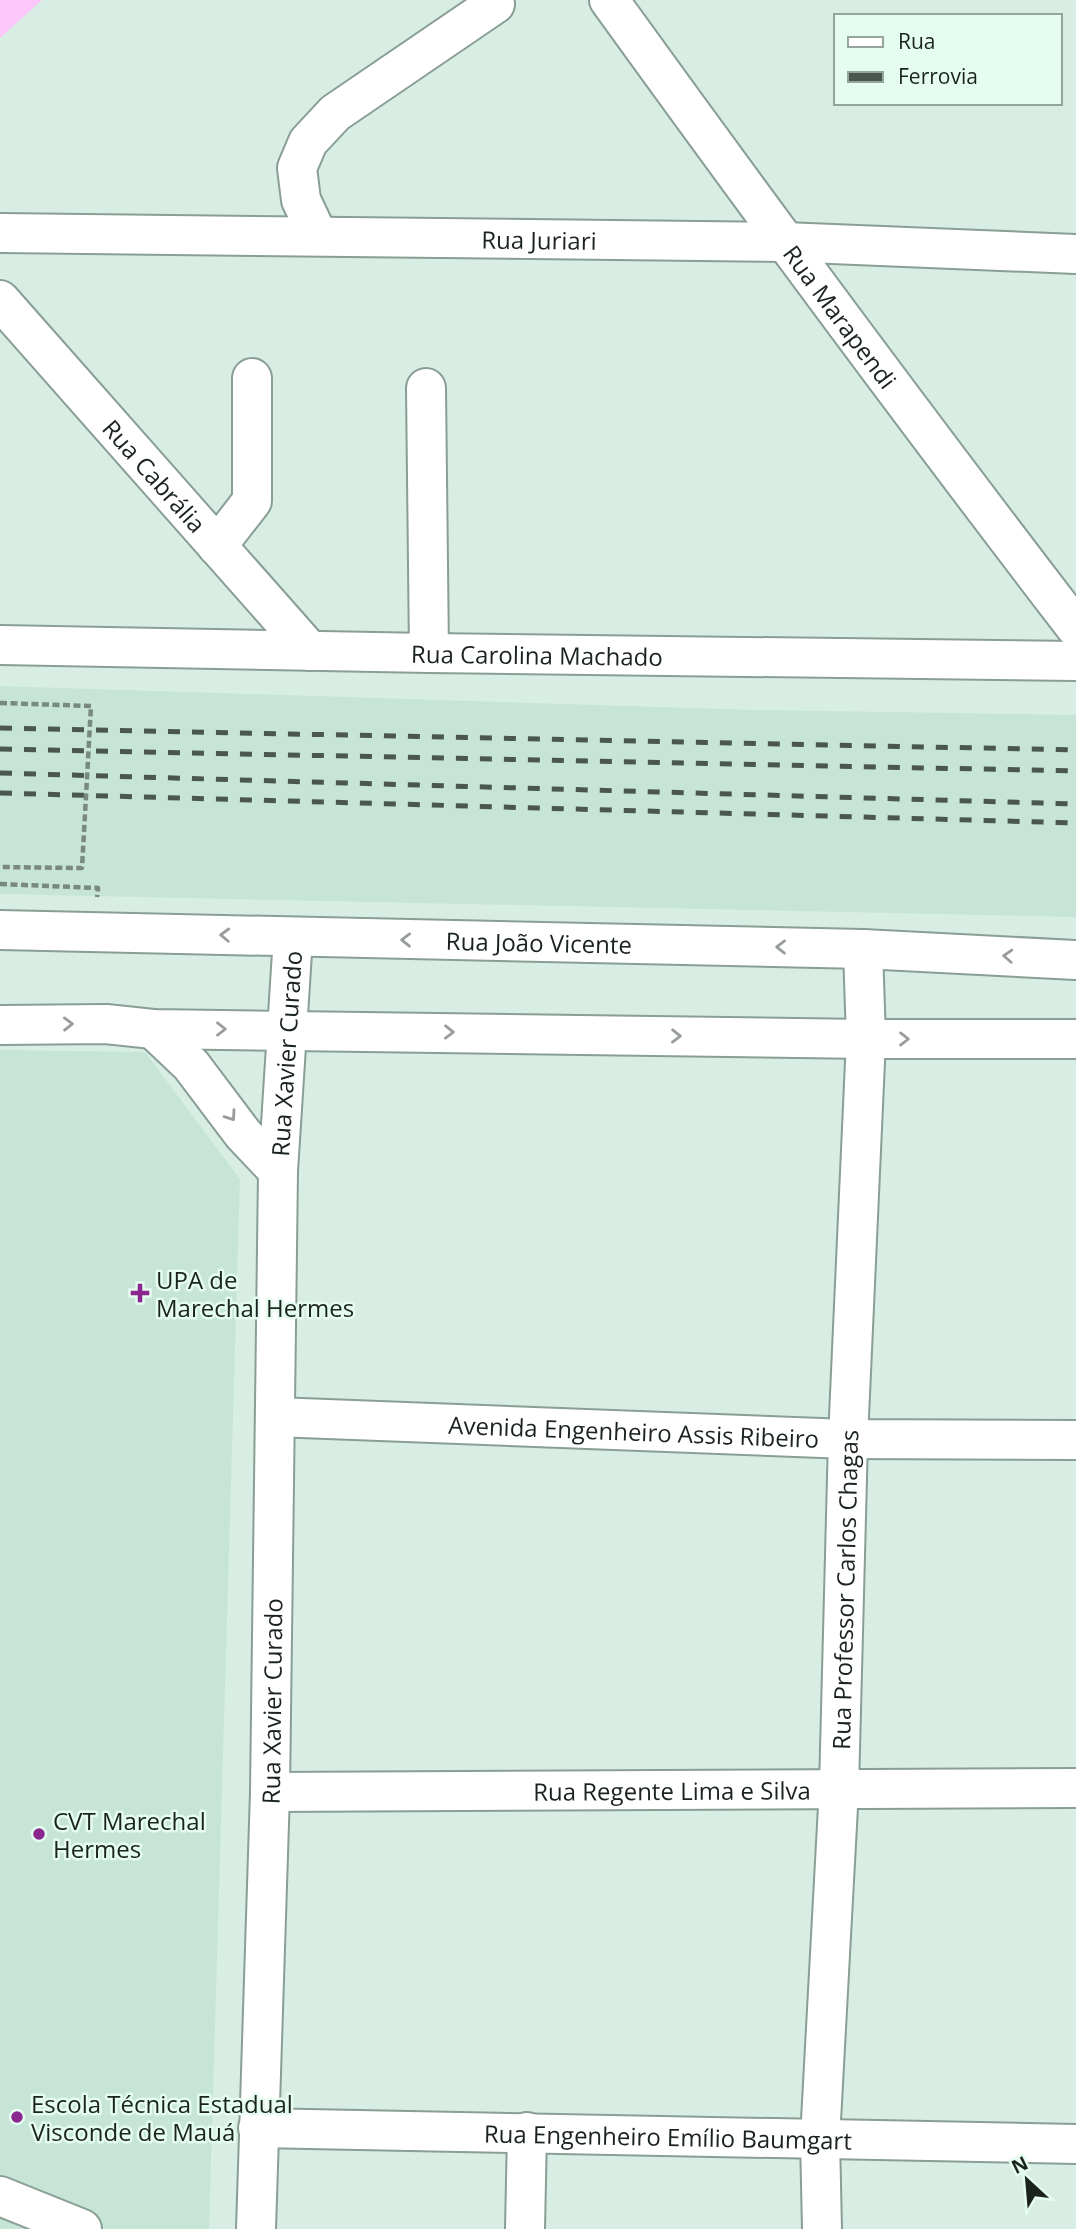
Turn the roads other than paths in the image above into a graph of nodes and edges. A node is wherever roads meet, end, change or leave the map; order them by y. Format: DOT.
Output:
graph roads {
  1 [pos="609,0"];
  2 [pos="495,4"];
  3 [pos="0,233"];
  4 [pos="318,236"];
  5 [pos="784,242"];
  6 [pos="1076,254"];
  7 [pos="0,300"];
  8 [pos="252,378"];
  9 [pos="426,388"];
  10 [pos="217,546"];
  11 [pos="1076,628"];
  12 [pos="0,645"];
  13 [pos="310,651"];
  14 [pos="429,653"];
  15 [pos="1076,661"];
  16 [pos="0,930"];
  17 [pos="293,937"];
  18 [pos="863,949"];
  19 [pos="1076,960"];
  20 [pos="0,1025"];
  21 [pos="153,1029"];
  22 [pos="288,1030"];
  23 [pos="866,1039"];
  24 [pos="1076,1039"];
  25 [pos="278,1171"];
  26 [pos="275,1417"];
  27 [pos="848,1439"];
  28 [pos="1076,1440"];
  29 [pos="839,1788"];
  30 [pos="1076,1788"];
  31 [pos="270,1792"];
  32 [pos="258,2128"];
  33 [pos="527,2132"];
  34 [pos="820,2139"];
  35 [pos="1076,2144"];
  36 [pos="0,2196"];
  37 [pos="82,2229"];
  38 [pos="256,2229"];
  39 [pos="525,2229"];
  40 [pos="822,2229"];
  1 -- 5 [label="street, Rua Marapendi"];
  2 -- 4 [label="street"];
  3 -- 4 [label="street, Rua Juriari"];
  4 -- 5 [label="street, Rua Juriari"];
  5 -- 6 [label="street, Rua Juriari"];
  5 -- 11 [label="street, Rua Marapendi"];
  7 -- 10 [label="street, Rua Cabrália"];
  8 -- 10 [label="street"];
  9 -- 14 [label="street"];
  10 -- 13 [label="street, Rua Cabrália"];
  12 -- 13 [label="street, Rua Carolina Machado"];
  13 -- 14 [label="street, Rua Carolina Machado"];
  14 -- 15 [label="street, Rua Carolina Machado"];
  17 -- 16 [label="street, Rua João Vicente, one-way"];
  18 -- 17 [label="street, Rua João Vicente, one-way"];
  17 -- 22 [label="street, Rua Xavier Curado"];
  19 -- 18 [label="street, Rua João Vicente, one-way"];
  18 -- 23 [label="street, Rua Professor Carlos Chagas"];
  20 -- 21 [label="street, one-way"];
  21 -- 22 [label="street, one-way"];
  21 -- 25 [label="street, Rua Xavier Curado, one-way"];
  22 -- 23 [label="street, one-way"];
  22 -- 25 [label="street, Rua Xavier Curado"];
  23 -- 24 [label="street, one-way"];
  23 -- 27 [label="street, Rua Professor Carlos Chagas"];
  25 -- 26 [label="street, Rua Xavier Curado"];
  26 -- 27 [label="street, Avenida Engenheiro Assis Ribeiro"];
  26 -- 31 [label="street, Rua Xavier Curado"];
  27 -- 28 [label="street, Avenida Engenheiro Assis Ribeiro"];
  27 -- 29 [label="street, Rua Professor Carlos Chagas"];
  29 -- 30 [label="street, Rua Regente Lima e Silva"];
  29 -- 31 [label="street, Rua Regente Lima e Silva"];
  29 -- 34 [label="street, Rua Professor Carlos Chagas"];
  31 -- 32 [label="street, Rua Xavier Curado"];
  32 -- 33 [label="street, Rua Engenheiro Emílio Baumgart"];
  32 -- 38 [label="street, Rua Xavier Curado"];
  33 -- 34 [label="street, Rua Engenheiro Emílio Baumgart"];
  33 -- 39 [label="street"];
  34 -- 35 [label="street, Rua Engenheiro Emílio Baumgart"];
  34 -- 40 [label="street, Rua Professor Carlos Chagas"];
  36 -- 37 [label="street"];
}
